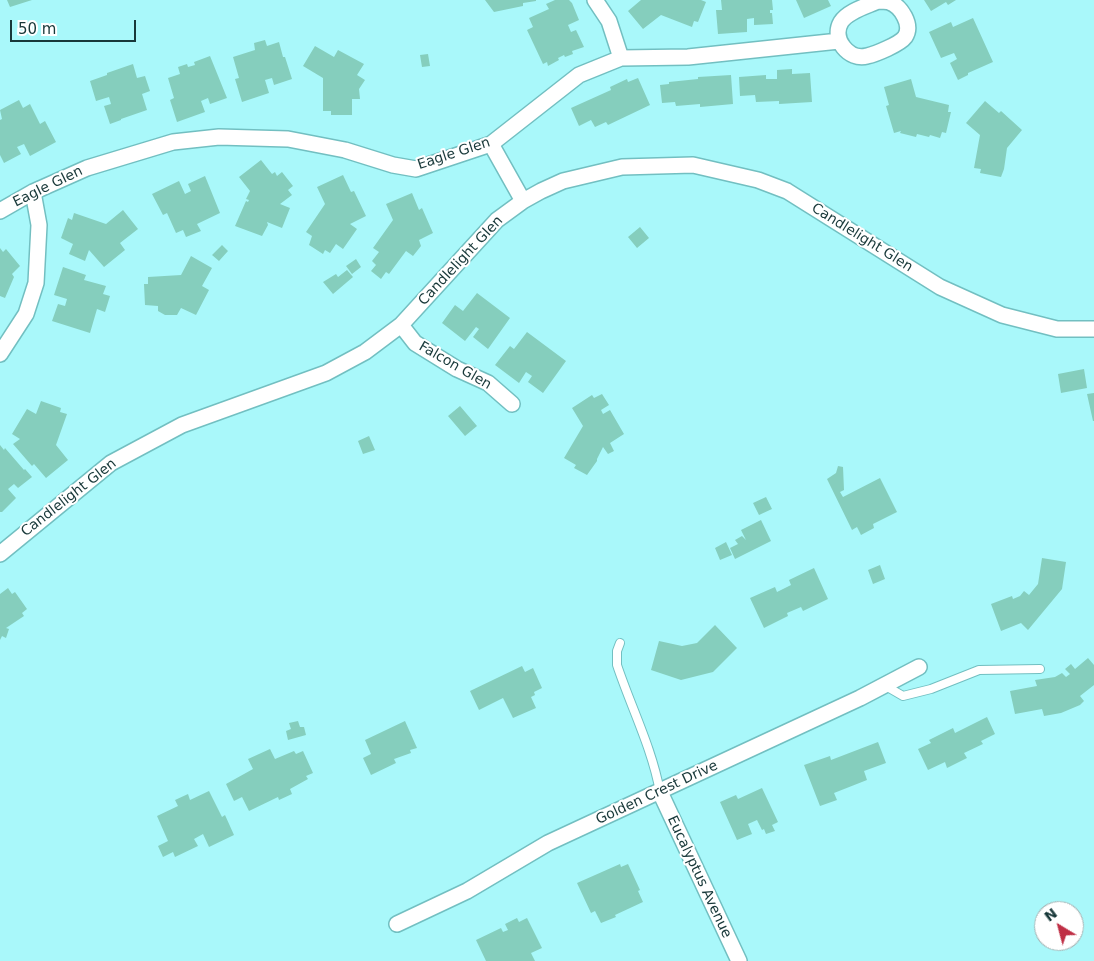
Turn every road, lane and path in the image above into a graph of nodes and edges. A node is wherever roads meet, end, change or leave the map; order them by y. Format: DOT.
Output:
graph roads {
  1 [pos="596,0"];
  2 [pos="839,42"];
  3 [pos="621,58"];
  4 [pos="491,144"];
  5 [pos="33,192"];
  6 [pos="523,201"];
  7 [pos="0,211"];
  8 [pos="401,325"];
  9 [pos="1094,329"];
  10 [pos="0,354"];
  11 [pos="512,404"];
  12 [pos="0,554"];
  13 [pos="620,643"];
  14 [pos="919,666"];
  15 [pos="1040,669"];
  16 [pos="884,685"];
  17 [pos="660,792"];
  18 [pos="397,924"];
  19 [pos="738,961"];
  1 -- 3 [label="street"];
  2 -- 2 [label="street"];
  2 -- 3 [label="street, Eagle Glen"];
  3 -- 4 [label="street, Eagle Glen"];
  4 -- 5 [label="street, Eagle Glen"];
  4 -- 6 [label="street"];
  5 -- 7 [label="street, Eagle Glen"];
  5 -- 10 [label="street"];
  6 -- 8 [label="street, Candlelight Glen"];
  6 -- 9 [label="street, Candlelight Glen"];
  8 -- 11 [label="street, Falcon Glen"];
  8 -- 12 [label="street, Candlelight Glen"];
  13 -- 17 [label="lane"];
  14 -- 16 [label="street, Golden Crest Drive"];
  15 -- 16 [label="lane"];
  16 -- 17 [label="street, Golden Crest Drive"];
  17 -- 18 [label="street, Golden Crest Drive"];
  17 -- 19 [label="street, Eucalyptus Avenue"];
}
